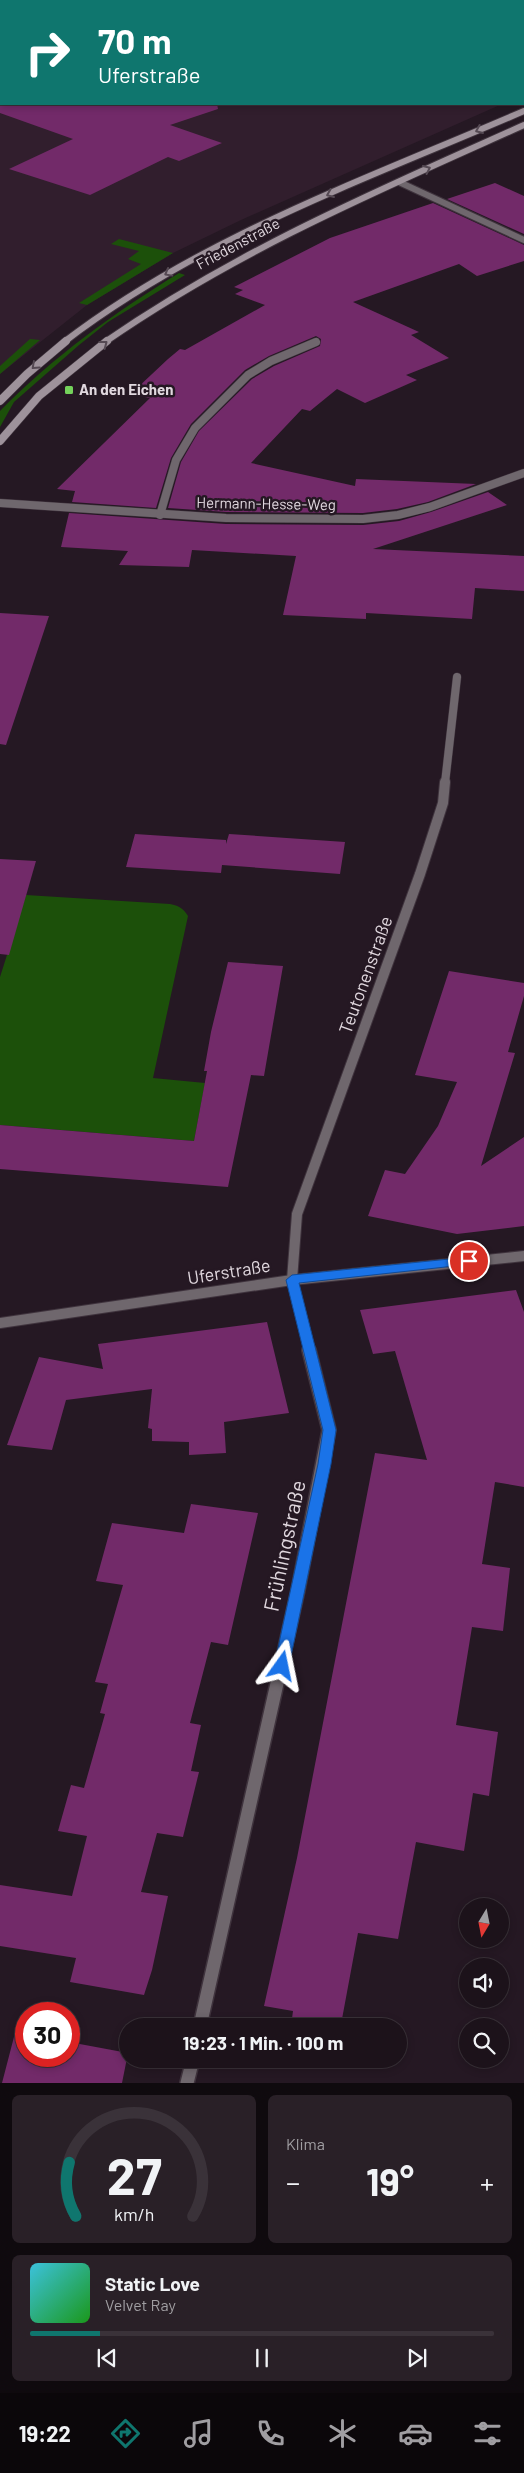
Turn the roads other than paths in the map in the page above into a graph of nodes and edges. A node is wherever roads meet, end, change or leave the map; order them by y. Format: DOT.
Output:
graph roads {
  1 [pos="524,111"];
  2 [pos="524,125"];
  3 [pos="400,182"];
  4 [pos="524,240"];
  5 [pos="316,342"];
  6 [pos="0,400"];
  7 [pos="0,441"];
  8 [pos="524,473"];
  9 [pos="0,503"];
  10 [pos="160,515"];
  11 [pos="457,677"];
  12 [pos="524,1256"];
  13 [pos="292,1280"];
  14 [pos="0,1323"];
  15 [pos="202,2018"];
  16 [pos="191,2068"];
  17 [pos="187,2083"];
  1 -- 6 [label="main road, Friedenstraße, one-way"];
  3 -- 2 [label="main road, Friedenstraße, one-way"];
  3 -- 4 [label="street"];
  7 -- 3 [label="main road, Friedenstraße, one-way"];
  5 -- 10 [label="street"];
  8 -- 10 [label="street, Hermann-Hesse-Weg"];
  9 -- 10 [label="street, Hermann-Hesse-Weg"];
  11 -- 13 [label="street, Teutonenstraße"];
  12 -- 13 [label="street, Uferstraße"];
  13 -- 14 [label="street, Uferstraße"];
  13 -- 15 [label="street, Frühlingstraße"];
  16 -- 17 [label="street"];
}
